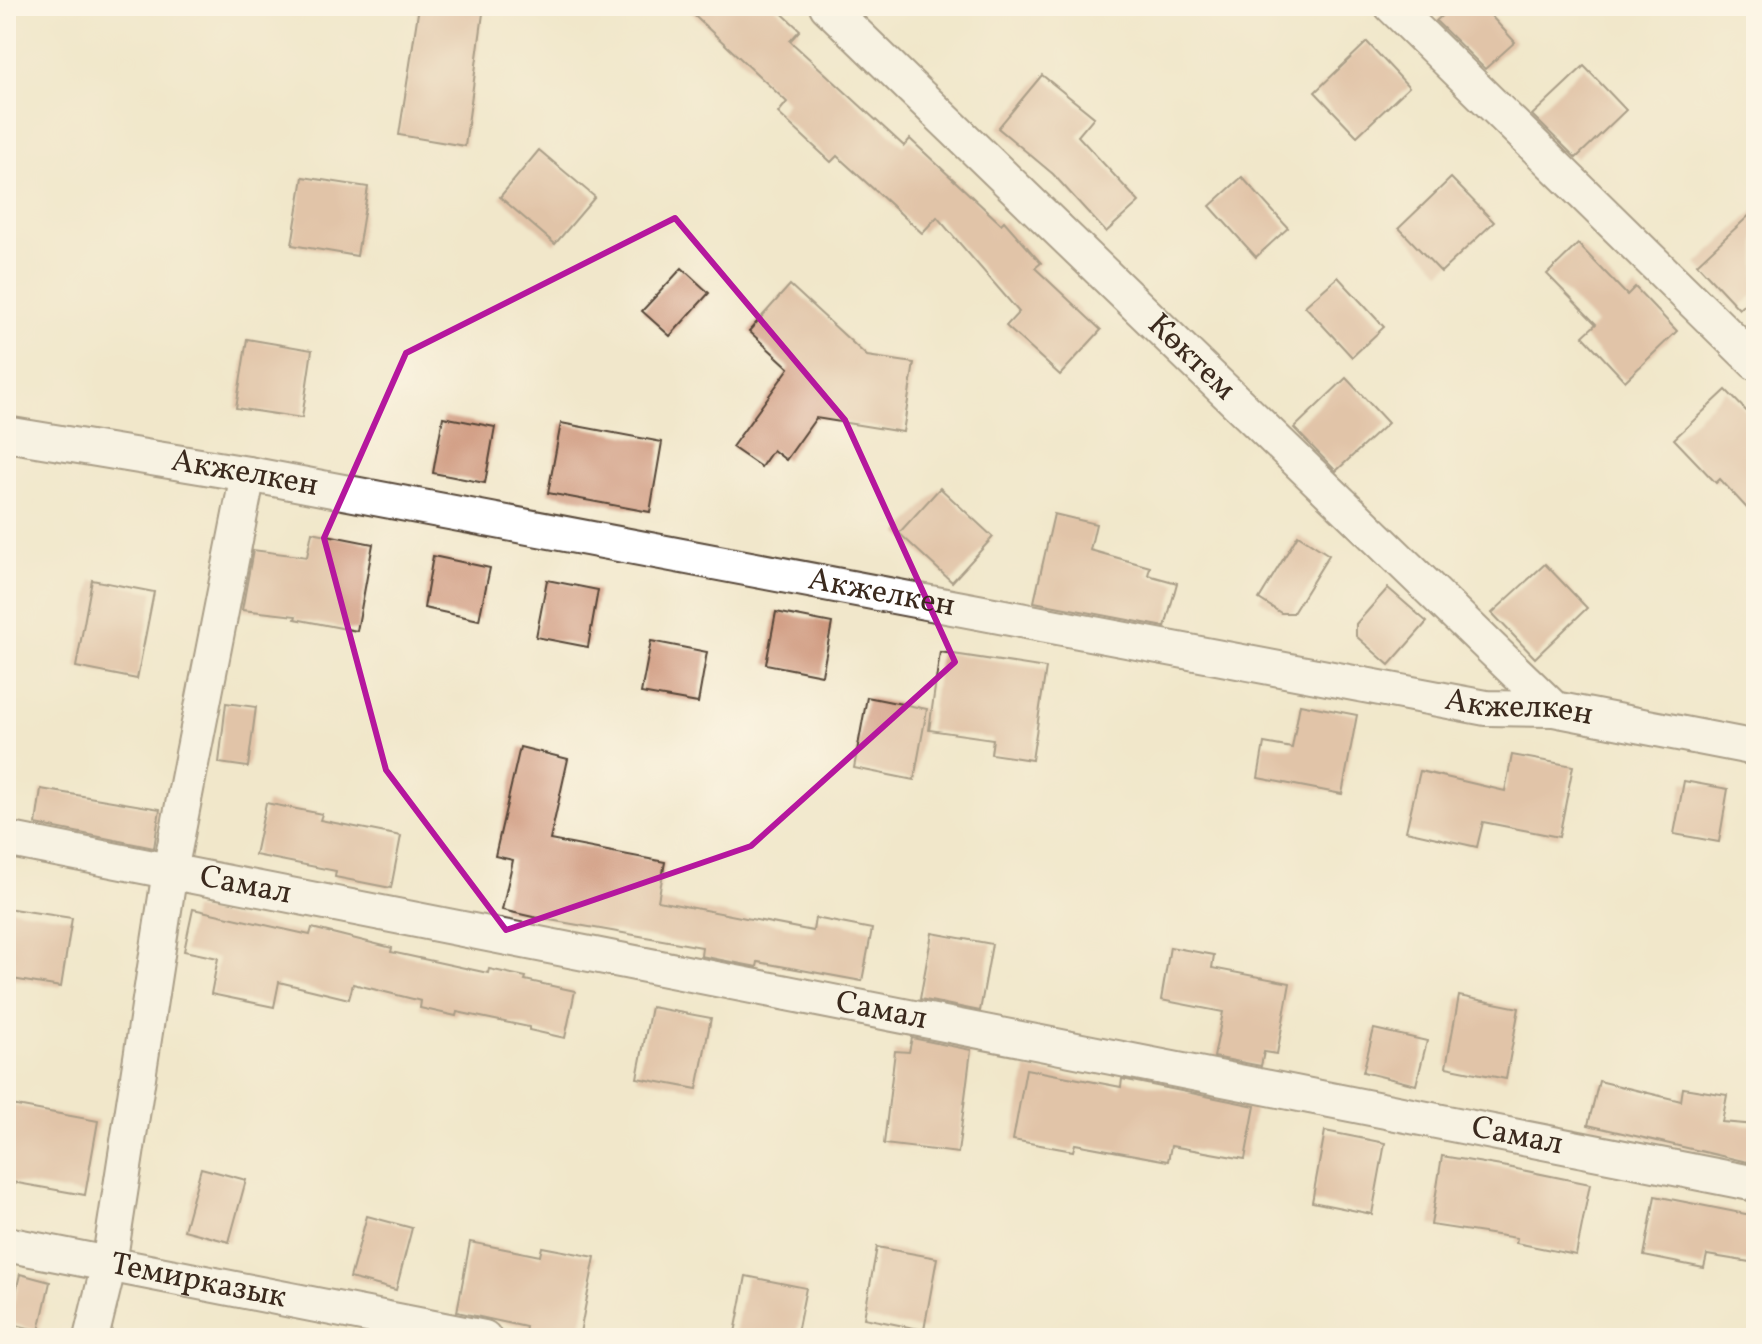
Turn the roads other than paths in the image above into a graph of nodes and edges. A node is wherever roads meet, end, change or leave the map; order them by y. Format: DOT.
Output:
graph roads {
  1 [pos="827,6"];
  2 [pos="1392,6"];
  3 [pos="1756,363"];
  4 [pos="6,434"];
  5 [pos="248,474"];
  6 [pos="1554,709"];
  7 [pos="1756,748"];
  8 [pos="6,839"];
  9 [pos="170,871"];
  10 [pos="1756,1184"];
  11 [pos="6,1244"];
  12 [pos="109,1264"];
  13 [pos="91,1338"];
  14 [pos="484,1338"];
  1 -- 6 [label="street, Көктем"];
  2 -- 3 [label="street"];
  4 -- 5 [label="street, Акжелкен"];
  5 -- 6 [label="street, Акжелкен"];
  5 -- 9 [label="street"];
  6 -- 7 [label="street, Акжелкен"];
  8 -- 9 [label="street, Самал"];
  9 -- 10 [label="street, Самал"];
  9 -- 12 [label="street"];
  11 -- 12 [label="street, Темирказык"];
  12 -- 13 [label="street"];
  12 -- 14 [label="street, Темирказык"];
}
